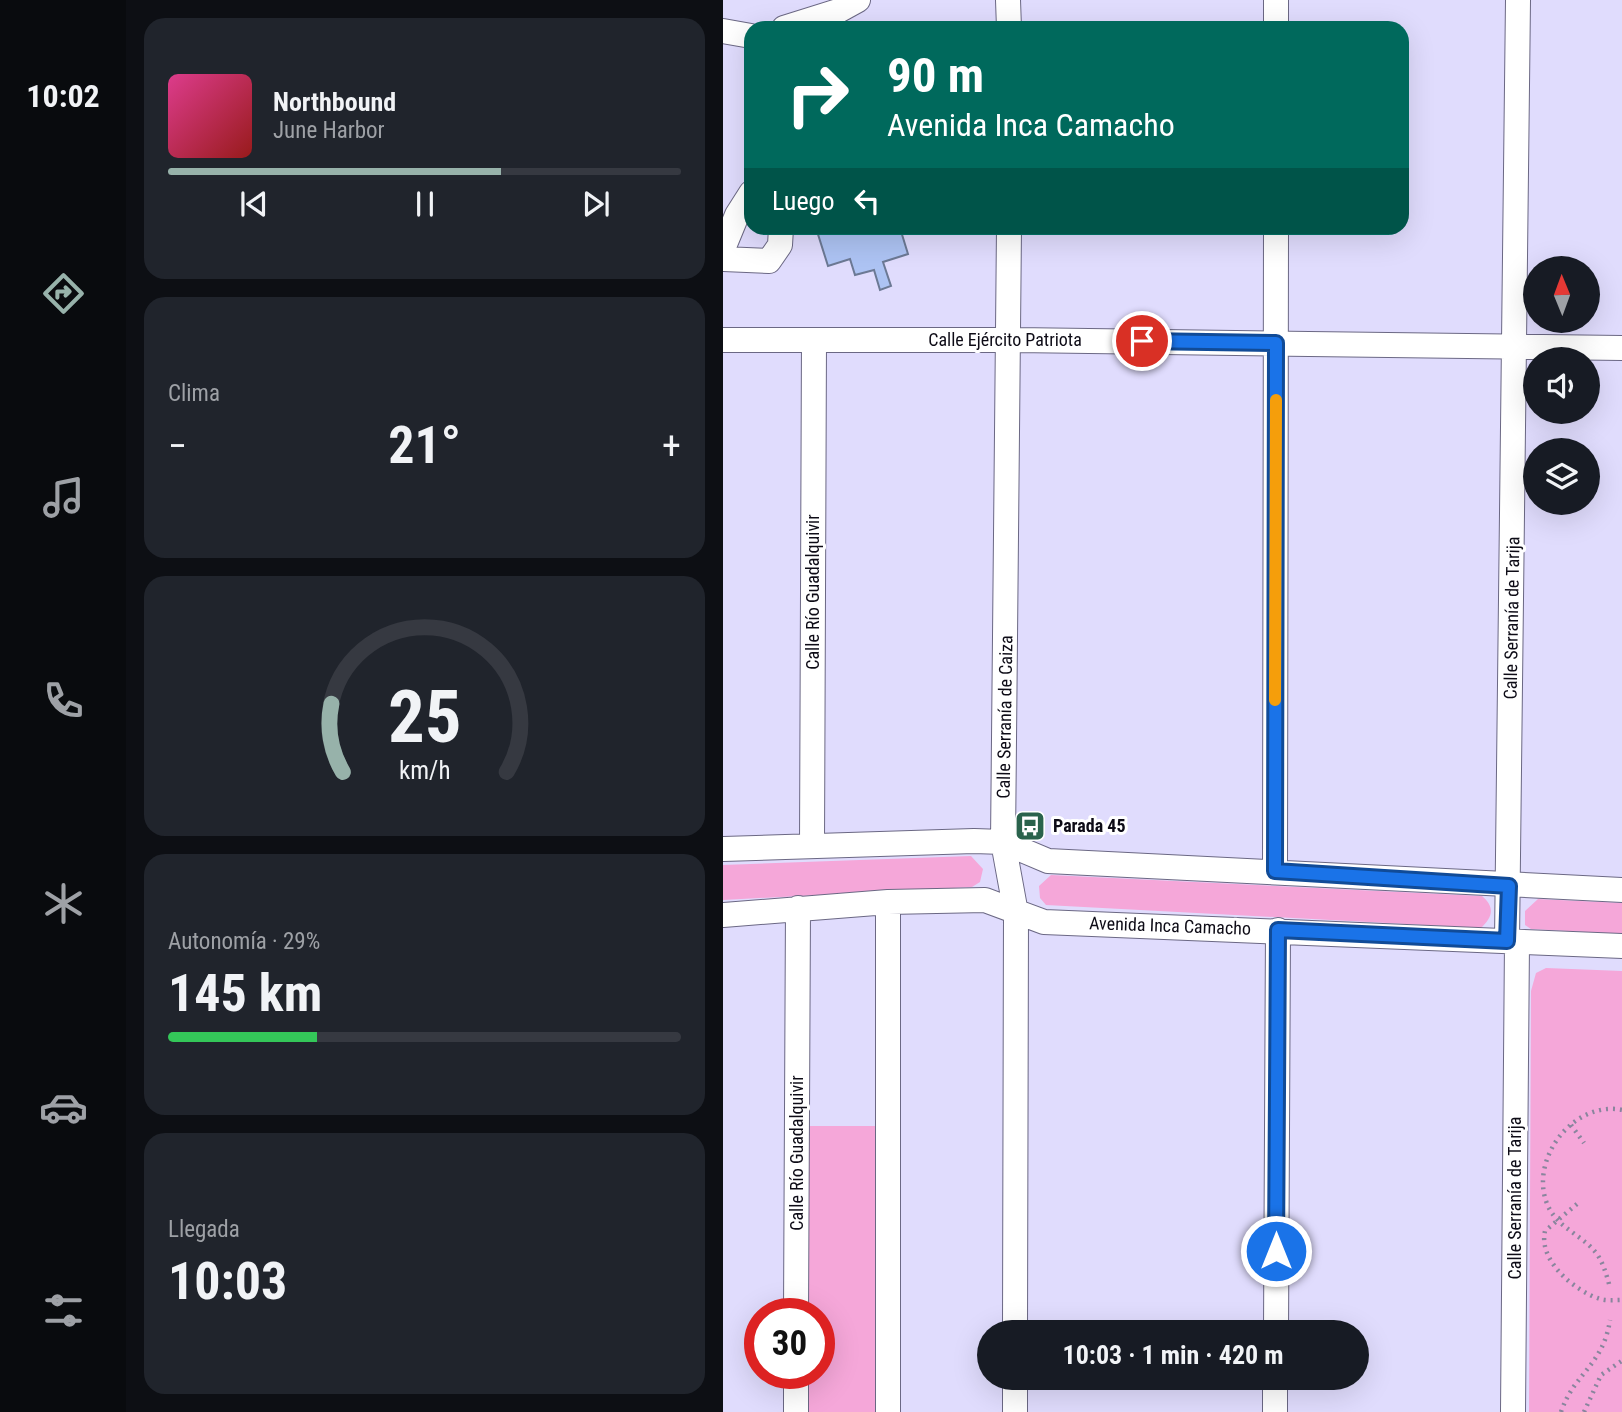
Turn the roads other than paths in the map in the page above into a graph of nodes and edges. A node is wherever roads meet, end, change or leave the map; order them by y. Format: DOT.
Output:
graph roads {
  1 [pos="858,0"];
  2 [pos="1008,0"];
  3 [pos="1275,0"];
  4 [pos="1518,0"];
  5 [pos="806,21"];
  6 [pos="1009,21"];
  7 [pos="1276,21"];
  8 [pos="723,31"];
  9 [pos="744,35"];
  10 [pos="744,204"];
  11 [pos="781,235"];
  12 [pos="1009,235"];
  13 [pos="1276,235"];
  14 [pos="723,249"];
  15 [pos="723,259"];
  16 [pos="723,340"];
  17 [pos="814,340"];
  18 [pos="1009,340"];
  19 [pos="1276,343"];
  20 [pos="1516,345"];
  21 [pos="1622,348"];
  22 [pos="1003,842"];
  23 [pos="812,845"];
  24 [pos="723,849"];
  25 [pos="1275,871"];
  26 [pos="1509,886"];
  27 [pos="1622,890"];
  28 [pos="888,902"];
  29 [pos="798,908"];
  30 [pos="1016,913"];
  31 [pos="723,915"];
  32 [pos="1278,930"];
  33 [pos="1512,941"];
  34 [pos="1622,946"];
  35 [pos="796,1298"];
  36 [pos="1015,1320"];
  37 [pos="1276,1320"];
  38 [pos="796,1389"];
  39 [pos="1015,1390"];
  40 [pos="1275,1390"];
  41 [pos="795,1412"];
  42 [pos="888,1412"];
  43 [pos="1015,1412"];
  44 [pos="1275,1412"];
  45 [pos="1513,1412"];
  1 -- 5 [label="street"];
  2 -- 6 [label="street"];
  3 -- 7 [label="street"];
  4 -- 20 [label="street, Calle Serranía de Tarija"];
  8 -- 9 [label="street"];
  10 -- 14 [label="street"];
  11 -- 15 [label="street"];
  12 -- 18 [label="street, Calle Serranía de Caiza"];
  13 -- 19 [label="street"];
  16 -- 17 [label="street, Calle Ejército Patriota"];
  17 -- 18 [label="street, Calle Ejército Patriota"];
  17 -- 23 [label="street, Calle Río Guadalquivir"];
  18 -- 19 [label="street, Calle Ejército Patriota"];
  18 -- 22 [label="street, Calle Serranía de Caiza"];
  19 -- 20 [label="street, Calle Ejército Patriota"];
  19 -- 25 [label="street"];
  20 -- 21 [label="street, Calle Ejército Patriota"];
  20 -- 26 [label="street, Calle Serranía de Tarija"];
  22 -- 23 [label="street"];
  22 -- 25 [label="street"];
  22 -- 30 [label="street, Calle Serranía de Caiza"];
  23 -- 24 [label="street"];
  25 -- 26 [label="street"];
  26 -- 27 [label="street"];
  26 -- 33 [label="street, Calle Serranía de Tarija"];
  28 -- 29 [label="street, Avenida Inca Camacho"];
  28 -- 30 [label="street, Avenida Inca Camacho"];
  28 -- 42 [label="street"];
  29 -- 31 [label="street, Avenida Inca Camacho"];
  29 -- 35 [label="street, Calle Río Guadalquivir"];
  30 -- 32 [label="street, Avenida Inca Camacho"];
  30 -- 36 [label="street, Calle Serranía de Caiza"];
  32 -- 33 [label="street, Avenida Inca Camacho"];
  32 -- 37 [label="street"];
  33 -- 34 [label="street, Avenida Inca Camacho"];
  33 -- 45 [label="street, Calle Serranía de Tarija"];
  38 -- 41 [label="street"];
  39 -- 43 [label="street"];
  40 -- 44 [label="street"];
}
